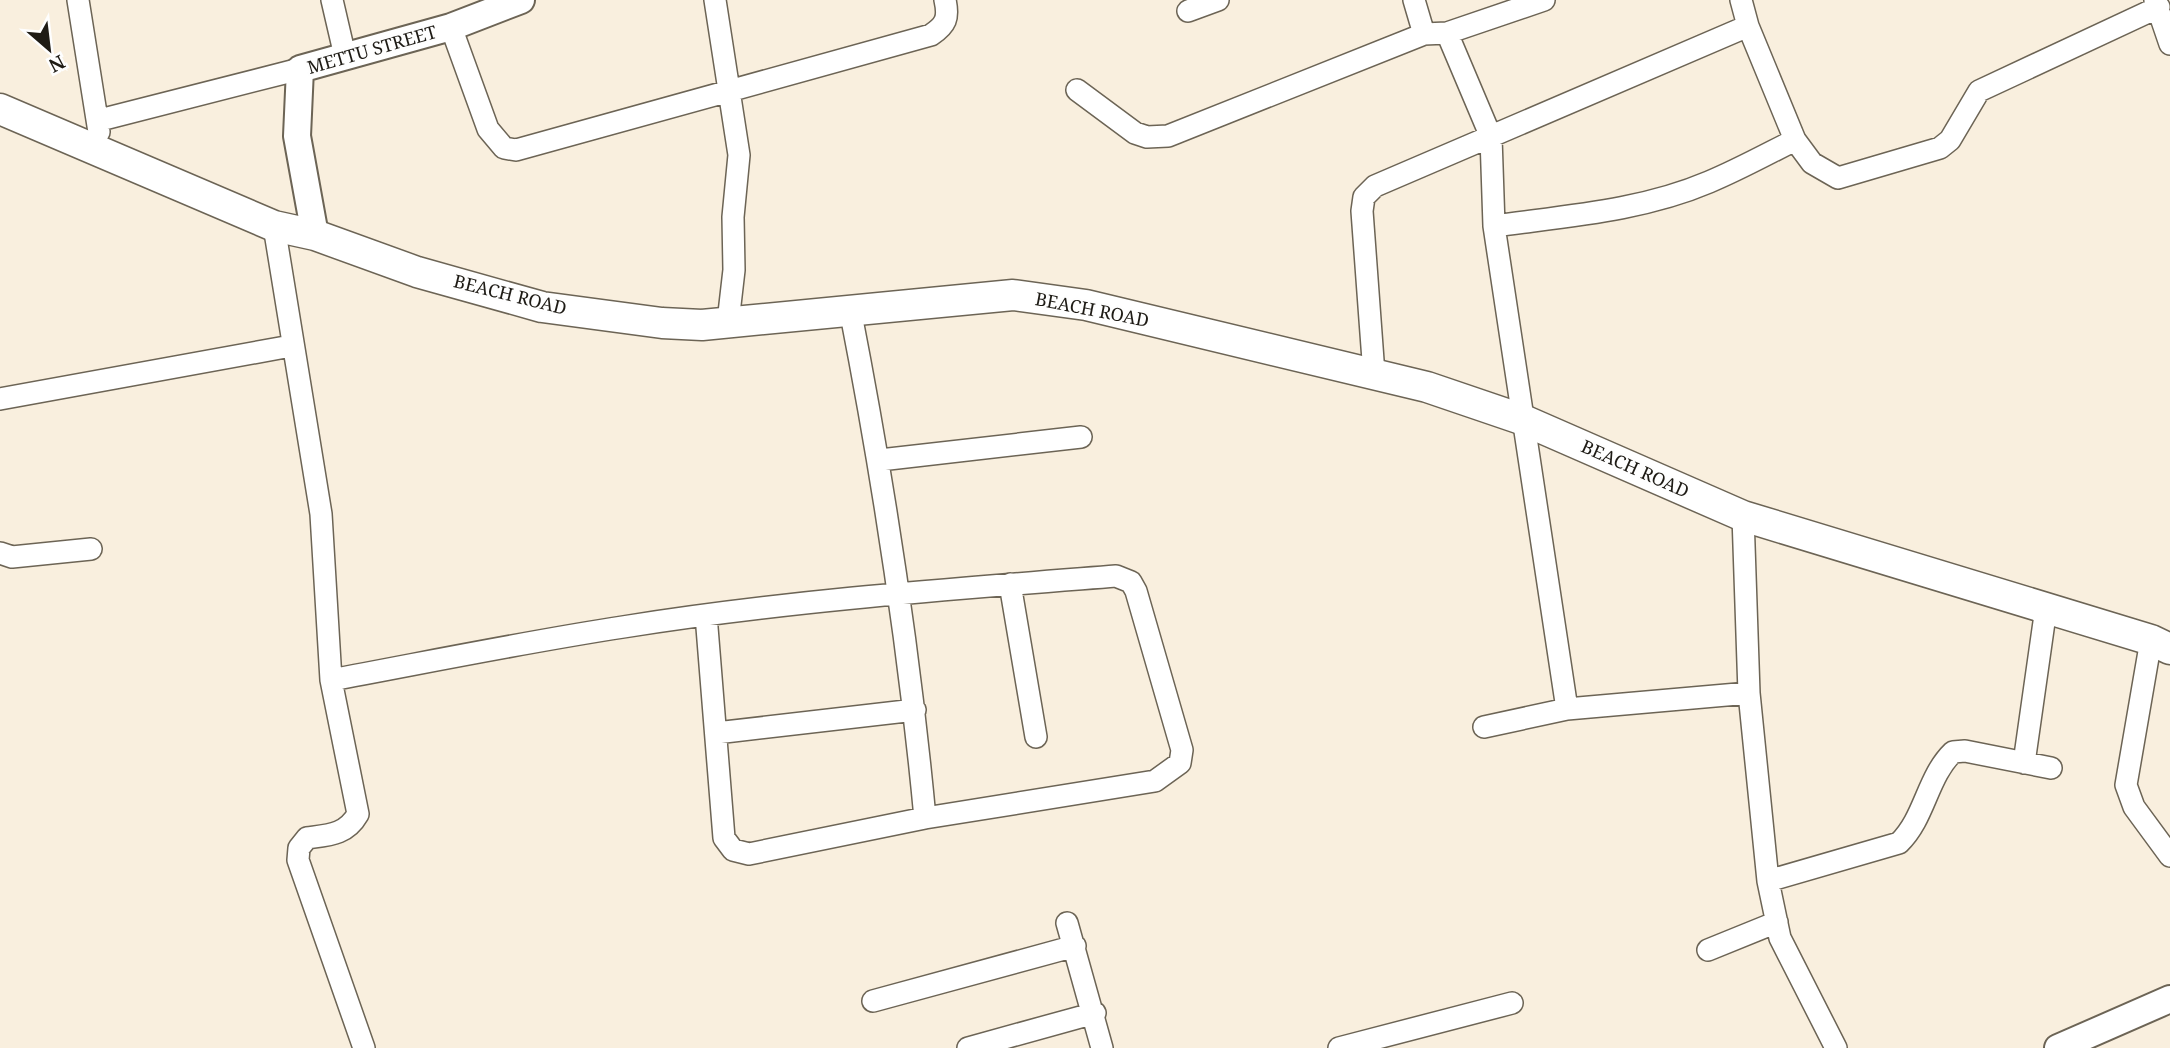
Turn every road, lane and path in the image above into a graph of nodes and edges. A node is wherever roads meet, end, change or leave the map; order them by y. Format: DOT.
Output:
graph roads {
  1 [pos="78,0"];
  2 [pos="332,0"];
  3 [pos="521,0"];
  4 [pos="715,0"];
  5 [pos="946,0"];
  6 [pos="1219,0"];
  7 [pos="1414,0"];
  8 [pos="1544,0"];
  9 [pos="1741,0"];
  10 [pos="2157,3"];
  11 [pos="1188,11"];
  12 [pos="1748,26"];
  13 [pos="451,27"];
  14 [pos="1447,33"];
  15 [pos="1424,34"];
  16 [pos="2170,44"];
  17 [pos="345,56"];
  18 [pos="300,69"];
  19 [pos="730,90"];
  20 [pos="1077,90"];
  21 [pos="0,109"];
  22 [pos="99,134"];
  23 [pos="1491,137"];
  24 [pos="1795,140"];
  25 [pos="274,226"];
  26 [pos="1494,226"];
  27 [pos="315,235"];
  28 [pos="850,309"];
  29 [pos="728,322"];
  30 [pos="291,346"];
  31 [pos="1374,374"];
  32 [pos="0,399"];
  33 [pos="1521,419"];
  34 [pos="1082,437"];
  35 [pos="880,460"];
  36 [pos="1743,516"];
  37 [pos="91,549"];
  38 [pos="0,553"];
  39 [pos="1010,584"];
  40 [pos="900,592"];
  41 [pos="2046,608"];
  42 [pos="706,615"];
  43 [pos="2161,645"];
  44 [pos="331,680"];
  45 [pos="1749,692"];
  46 [pos="1567,709"];
  47 [pos="915,710"];
  48 [pos="1484,727"];
  49 [pos="716,733"];
  50 [pos="1036,737"];
  51 [pos="2024,763"];
  52 [pos="2050,768"];
  53 [pos="925,818"];
  54 [pos="2170,856"];
  55 [pos="1768,881"];
  56 [pos="1777,922"];
  57 [pos="1067,923"];
  58 [pos="1076,946"];
  59 [pos="1708,950"];
  60 [pos="2170,999"];
  61 [pos="873,1001"];
  62 [pos="1512,1003"];
  63 [pos="1094,1013"];
  64 [pos="364,1048"];
  65 [pos="968,1048"];
  66 [pos="1102,1048"];
  67 [pos="1339,1048"];
  68 [pos="1836,1048"];
  69 [pos="2058,1048"];
  1 -- 22 [label="street"];
  2 -- 17 [label="street"];
  3 -- 13 [label="street, METTU STREET"];
  4 -- 19 [label="street"];
  5 -- 19 [label="street"];
  6 -- 11 [label="street"];
  7 -- 15 [label="street"];
  8 -- 14 [label="street"];
  9 -- 12 [label="street"];
  10 -- 16 [label="street"];
  10 -- 24 [label="street"];
  12 -- 23 [label="street"];
  12 -- 24 [label="street"];
  13 -- 17 [label="street, METTU STREET"];
  13 -- 19 [label="street"];
  14 -- 15 [label="street"];
  14 -- 23 [label="street"];
  15 -- 20 [label="street"];
  17 -- 18 [label="street, METTU STREET"];
  18 -- 22 [label="street"];
  18 -- 27 [label="street, METTU STREET"];
  19 -- 29 [label="street"];
  21 -- 22 [label="main road, BEACH ROAD"];
  22 -- 25 [label="main road, BEACH ROAD"];
  23 -- 26 [label="street"];
  23 -- 31 [label="street"];
  24 -- 26 [label="street"];
  25 -- 27 [label="main road, BEACH ROAD"];
  25 -- 30 [label="street"];
  26 -- 33 [label="street"];
  27 -- 29 [label="main road, BEACH ROAD"];
  28 -- 29 [label="main road, BEACH ROAD"];
  28 -- 31 [label="main road, BEACH ROAD"];
  28 -- 35 [label="street"];
  30 -- 32 [label="street"];
  30 -- 44 [label="street"];
  31 -- 33 [label="main road, BEACH ROAD"];
  33 -- 36 [label="main road, BEACH ROAD"];
  33 -- 46 [label="street"];
  34 -- 35 [label="street"];
  35 -- 40 [label="street"];
  36 -- 41 [label="main road, BEACH ROAD"];
  36 -- 45 [label="street"];
  37 -- 38 [label="street"];
  39 -- 40 [label="street"];
  39 -- 50 [label="street"];
  39 -- 53 [label="street"];
  40 -- 42 [label="street"];
  40 -- 47 [label="street"];
  41 -- 43 [label="main road, BEACH ROAD"];
  41 -- 51 [label="street"];
  42 -- 44 [label="street"];
  42 -- 49 [label="street"];
  43 -- 54 [label="street"];
  44 -- 64 [label="street"];
  45 -- 46 [label="street"];
  45 -- 55 [label="street"];
  46 -- 48 [label="street"];
  47 -- 49 [label="street"];
  47 -- 53 [label="street"];
  49 -- 53 [label="street"];
  51 -- 52 [label="street"];
  51 -- 55 [label="street"];
  55 -- 56 [label="street"];
  56 -- 59 [label="street"];
  56 -- 68 [label="street"];
  57 -- 58 [label="street"];
  58 -- 61 [label="street"];
  58 -- 63 [label="street"];
  60 -- 69 [label="street"];
  62 -- 67 [label="street"];
  63 -- 65 [label="street"];
  63 -- 66 [label="street"];
}
